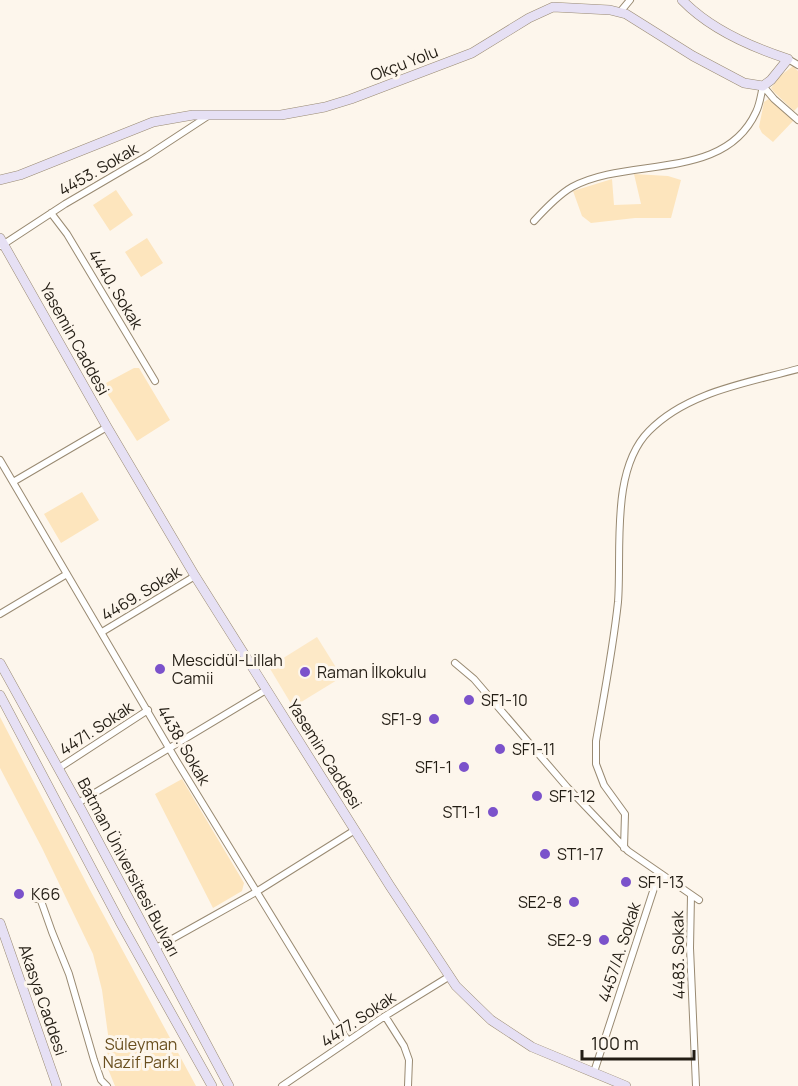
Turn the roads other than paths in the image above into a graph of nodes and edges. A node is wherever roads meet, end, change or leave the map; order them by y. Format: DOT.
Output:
graph roads {
  1 [pos="630,0"];
  2 [pos="682,0"];
  3 [pos="620,12"];
  4 [pos="788,59"];
  5 [pos="798,59"];
  6 [pos="798,64"];
  7 [pos="764,86"];
  8 [pos="210,115"];
  9 [pos="798,120"];
  10 [pos="0,180"];
  11 [pos="51,213"];
  12 [pos="534,220"];
  13 [pos="1,243"];
  14 [pos="798,369"];
  15 [pos="154,381"];
  16 [pos="107,427"];
  17 [pos="0,460"];
  18 [pos="13,482"];
  19 [pos="67,574"];
  20 [pos="195,576"];
  21 [pos="0,614"];
  22 [pos="102,632"];
  23 [pos="0,663"];
  24 [pos="455,663"];
  25 [pos="266,690"];
  26 [pos="0,695"];
  27 [pos="148,710"];
  28 [pos="170,748"];
  29 [pos="59,768"];
  30 [pos="78,803"];
  31 [pos="355,830"];
  32 [pos="624,848"];
  33 [pos="659,873"];
  34 [pos="256,892"];
  35 [pos="691,895"];
  36 [pos="34,899"];
  37 [pos="699,900"];
  38 [pos="0,923"];
  39 [pos="156,948"];
  40 [pos="450,976"];
  41 [pos="385,1016"];
  42 [pos="348,1041"];
  43 [pos="594,1072"];
  44 [pos="57,1086"];
  45 [pos="107,1086"];
  46 [pos="212,1086"];
  47 [pos="229,1086"];
  48 [pos="282,1086"];
  49 [pos="408,1086"];
  50 [pos="626,1086"];
  51 [pos="696,1086"];
  1 -- 3 [label="street"];
  2 -- 4 [label="street"];
  3 -- 7 [label="street, Okçu Yolu"];
  3 -- 8 [label="street, Okçu Yolu"];
  4 -- 5 [label="street"];
  4 -- 6 [label="street"];
  4 -- 7 [label="street"];
  7 -- 9 [label="street"];
  7 -- 12 [label="street"];
  8 -- 10 [label="street, Okçu Yolu"];
  8 -- 11 [label="street, 4453. Sokak"];
  11 -- 13 [label="street, 4453. Sokak"];
  11 -- 15 [label="street, 4440. Sokak"];
  13 -- 16 [label="street, Yasemin Caddesi"];
  14 -- 32 [label="street"];
  16 -- 18 [label="street"];
  16 -- 20 [label="street, Yasemin Caddesi"];
  17 -- 18 [label="street, 4438. Sokak"];
  18 -- 19 [label="street, 4438. Sokak"];
  19 -- 21 [label="street"];
  19 -- 22 [label="street, 4438. Sokak"];
  20 -- 22 [label="street, 4469. Sokak"];
  20 -- 25 [label="street, Yasemin Caddesi"];
  22 -- 27 [label="street, 4438. Sokak"];
  23 -- 29 [label="street, Batman Üniversitesi Bulvarı"];
  24 -- 32 [label="street"];
  25 -- 28 [label="street"];
  25 -- 31 [label="street, Yasemin Caddesi"];
  26 -- 46 [label="street"];
  27 -- 28 [label="street, 4438. Sokak"];
  27 -- 29 [label="street, 4471. Sokak"];
  28 -- 30 [label="street"];
  28 -- 34 [label="street, 4438. Sokak"];
  29 -- 30 [label="street, Batman Üniversitesi Bulvarı"];
  30 -- 39 [label="street, Batman Üniversitesi Bulvarı"];
  31 -- 34 [label="street"];
  31 -- 40 [label="street, Yasemin Caddesi"];
  32 -- 33 [label="street"];
  33 -- 35 [label="street"];
  33 -- 43 [label="street, 4457/A. Sokak"];
  34 -- 39 [label="street"];
  34 -- 42 [label="street, 4438. Sokak"];
  35 -- 37 [label="street"];
  35 -- 51 [label="street, 4483. Sokak"];
  36 -- 45 [label="street"];
  38 -- 44 [label="street, Akasya Caddesi"];
  39 -- 47 [label="street, Batman Üniversitesi Bulvarı"];
  40 -- 41 [label="street, 4477. Sokak"];
  40 -- 43 [label="street, Yasemin Caddesi"];
  41 -- 42 [label="street, 4477. Sokak"];
  41 -- 49 [label="street"];
  42 -- 48 [label="street, 4477. Sokak"];
  43 -- 50 [label="street, Yasemin Caddesi"];
}
